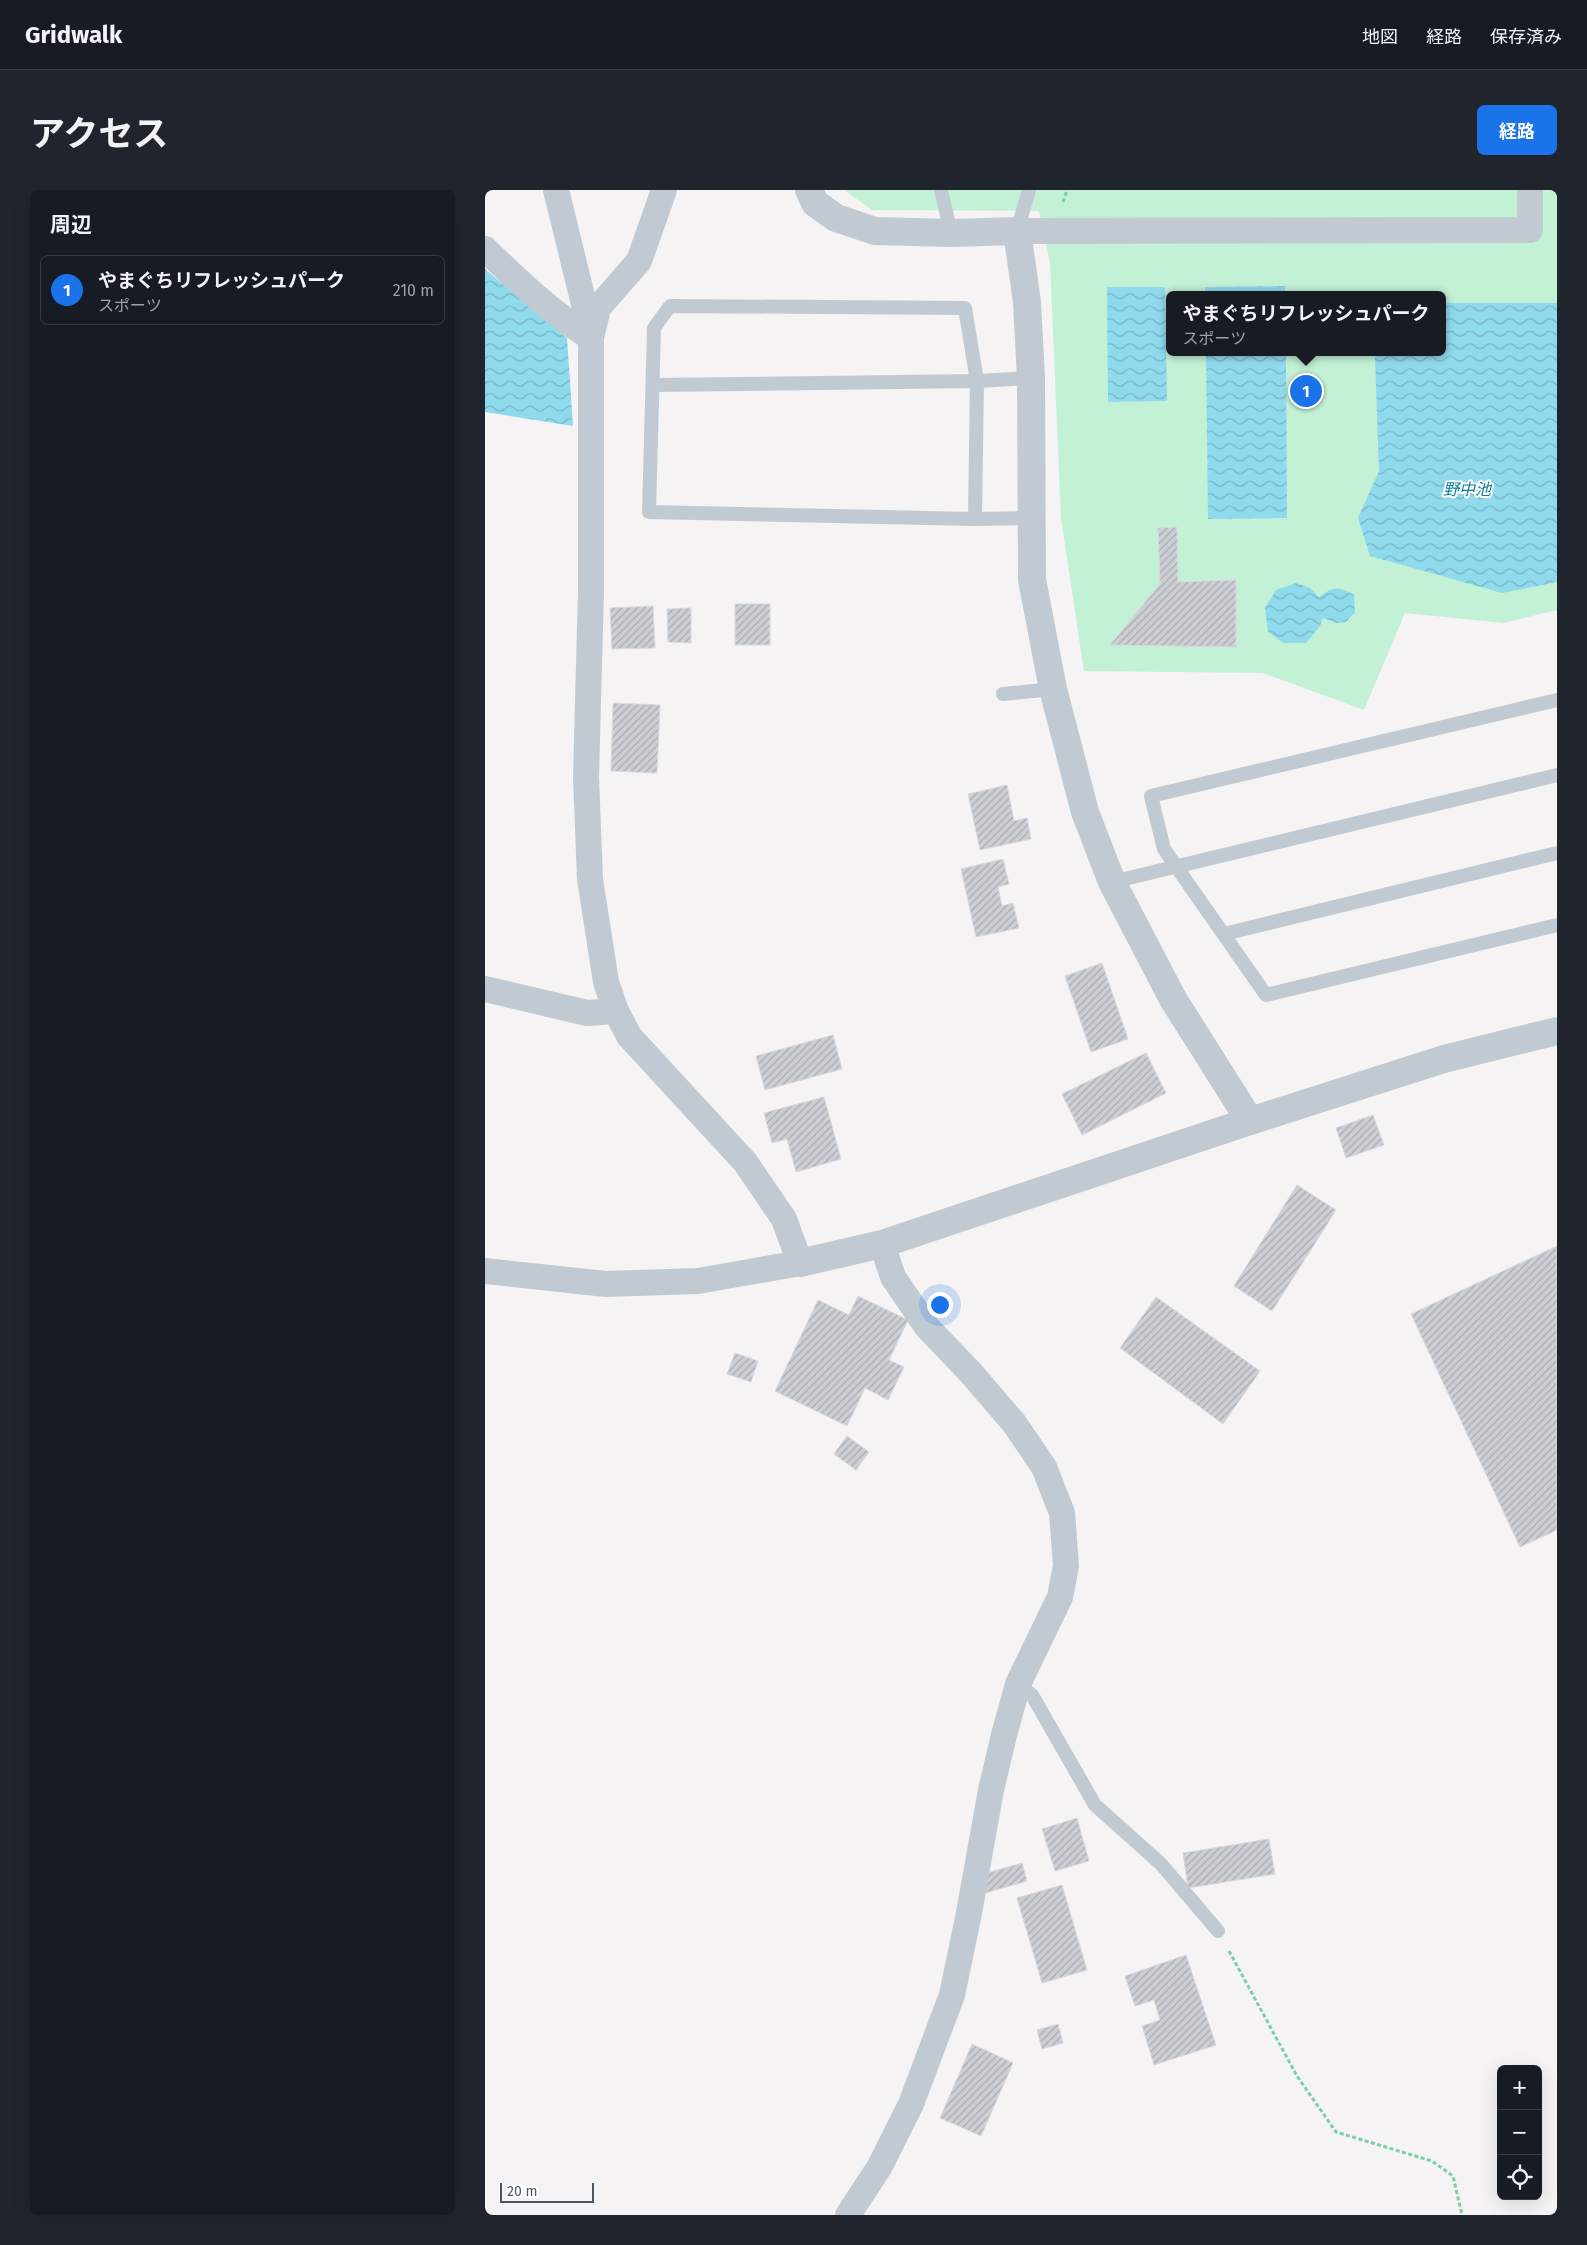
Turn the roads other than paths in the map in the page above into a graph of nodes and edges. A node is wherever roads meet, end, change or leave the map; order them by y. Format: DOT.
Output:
graph roads {
  1 [pos="556,190"];
  2 [pos="664,190"];
  3 [pos="809,190"];
  4 [pos="941,190"];
  5 [pos="1029,190"];
  6 [pos="1530,190"];
  7 [pos="1017,231"];
  8 [pos="951,233"];
  9 [pos="485,249"];
  10 [pos="591,338"];
  11 [pos="1031,378"];
  12 [pos="977,381"];
  13 [pos="653,385"];
  14 [pos="1030,518"];
  15 [pos="975,520"];
  16 [pos="1053,689"];
  17 [pos="1003,694"];
  18 [pos="1557,700"];
  19 [pos="1557,775"];
  20 [pos="1557,853"];
  21 [pos="1176,867"];
  22 [pos="1112,882"];
  23 [pos="1557,925"];
  24 [pos="1224,934"];
  25 [pos="485,989"];
  26 [pos="616,1011"];
  27 [pos="1557,1031"];
  28 [pos="1250,1121"];
  29 [pos="882,1244"];
  30 [pos="800,1263"];
  31 [pos="485,1271"];
  32 [pos="1019,1684"];
  33 [pos="1218,1931"];
  34 [pos="848,2215"];
  1 -- 10 [label="street"];
  2 -- 10 [label="street"];
  3 -- 8 [label="street"];
  4 -- 8 [label="lane"];
  5 -- 7 [label="lane"];
  6 -- 7 [label="street"];
  7 -- 8 [label="street"];
  7 -- 11 [label="street"];
  9 -- 10 [label="street"];
  10 -- 26 [label="street"];
  11 -- 12 [label="lane"];
  11 -- 14 [label="street"];
  12 -- 13 [label="lane"];
  12 -- 13 [label="lane"];
  12 -- 15 [label="lane"];
  13 -- 15 [label="lane"];
  14 -- 15 [label="lane"];
  14 -- 16 [label="street"];
  16 -- 17 [label="lane"];
  16 -- 22 [label="street"];
  18 -- 21 [label="lane"];
  19 -- 21 [label="lane"];
  20 -- 24 [label="lane"];
  21 -- 22 [label="lane"];
  21 -- 24 [label="lane"];
  22 -- 28 [label="street"];
  23 -- 24 [label="lane"];
  25 -- 26 [label="street"];
  26 -- 30 [label="street"];
  27 -- 28 [label="street"];
  28 -- 29 [label="street"];
  29 -- 30 [label="street"];
  29 -- 32 [label="street"];
  30 -- 31 [label="street"];
  32 -- 33 [label="lane"];
  32 -- 34 [label="street"];
}
